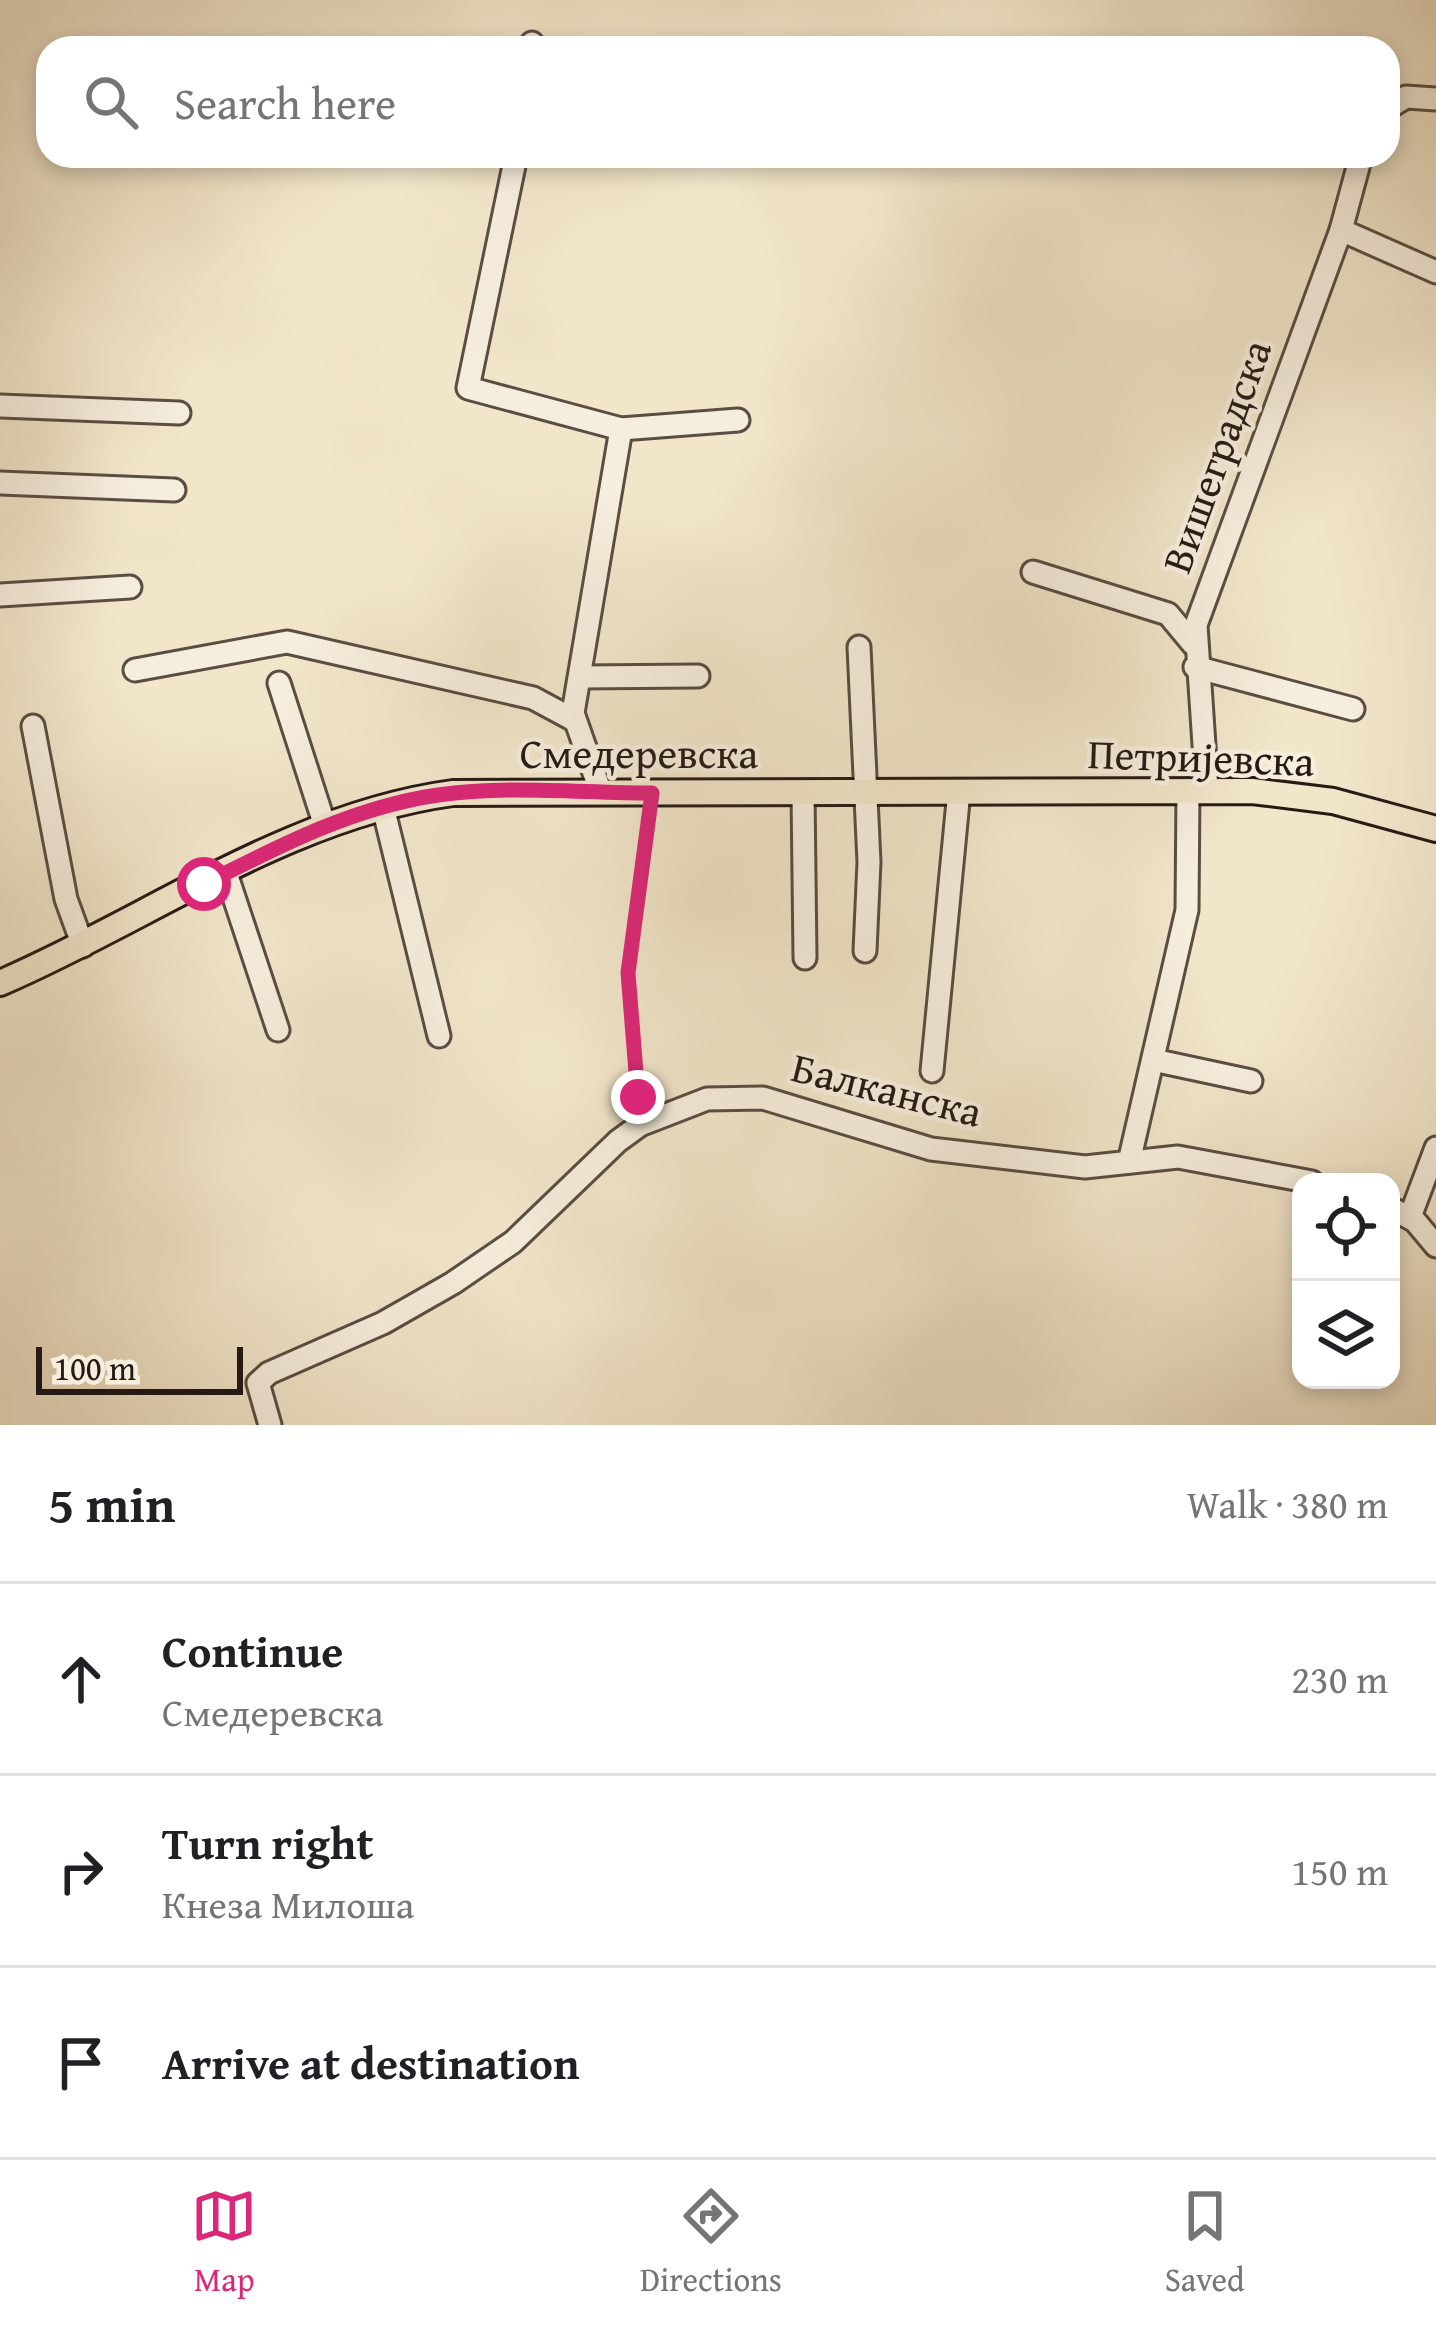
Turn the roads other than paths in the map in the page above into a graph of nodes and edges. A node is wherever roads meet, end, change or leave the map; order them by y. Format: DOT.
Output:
graph roads {
  1 [pos="1436,99"];
  2 [pos="1400,101"];
  3 [pos="514,168"];
  4 [pos="1357,168"];
  5 [pos="1341,230"];
  6 [pos="1436,272"];
  7 [pos="0,406"];
  8 [pos="179,412"];
  9 [pos="738,420"];
  10 [pos="621,429"];
  11 [pos="0,484"];
  12 [pos="174,490"];
  13 [pos="1033,572"];
  14 [pos="130,587"];
  15 [pos="0,596"];
  16 [pos="859,647"];
  17 [pos="1194,656"];
  18 [pos="135,670"];
  19 [pos="698,676"];
  20 [pos="580,677"];
  21 [pos="279,683"];
  22 [pos="1353,709"];
  23 [pos="574,720"];
  24 [pos="33,726"];
  25 [pos="1198,790"];
  26 [pos="958,791"];
  27 [pos="866,792"];
  28 [pos="601,793"];
  29 [pos="802,793"];
  30 [pos="383,807"];
  31 [pos="325,826"];
  32 [pos="1436,829"];
  33 [pos="226,873"];
  34 [pos="83,946"];
  35 [pos="865,952"];
  36 [pos="805,958"];
  37 [pos="0,982"];
  38 [pos="278,1030"];
  39 [pos="439,1036"];
  40 [pos="1153,1060"];
  41 [pos="932,1071"];
  42 [pos="1252,1081"];
  43 [pos="1436,1148"];
  44 [pos="1129,1162"];
  45 [pos="1292,1177"];
  46 [pos="1400,1213"];
  47 [pos="1436,1246"];
  48 [pos="270,1425"];
  1 -- 2 [label="street"];
  3 -- 10 [label="street"];
  4 -- 5 [label="street, Вишеградска"];
  5 -- 6 [label="street"];
  5 -- 17 [label="street, Вишеградска"];
  7 -- 8 [label="street"];
  9 -- 10 [label="street"];
  10 -- 20 [label="street"];
  11 -- 12 [label="street"];
  13 -- 17 [label="street"];
  14 -- 15 [label="street"];
  16 -- 27 [label="street"];
  17 -- 22 [label="street"];
  17 -- 25 [label="street, Вишеградска"];
  18 -- 23 [label="street"];
  19 -- 20 [label="street"];
  20 -- 23 [label="street"];
  21 -- 31 [label="street"];
  23 -- 28 [label="street"];
  24 -- 34 [label="street"];
  25 -- 26 [label="main road, Петријевска"];
  25 -- 32 [label="main road, Петријевска"];
  25 -- 40 [label="street, Вишеградска"];
  26 -- 27 [label="main road, Смедеревска"];
  26 -- 41 [label="street"];
  27 -- 29 [label="main road, Смедеревска"];
  27 -- 35 [label="street"];
  28 -- 29 [label="main road, Смедеревска"];
  28 -- 30 [label="main road, Смедеревска"];
  29 -- 36 [label="street"];
  30 -- 31 [label="main road, Смедеревска"];
  30 -- 39 [label="street"];
  31 -- 33 [label="main road, Смедеревска"];
  33 -- 34 [label="main road, Смедеревска"];
  33 -- 38 [label="street"];
  34 -- 37 [label="main road, Смедеревска"];
  40 -- 42 [label="street"];
  40 -- 44 [label="street, Вишеградска"];
  43 -- 46 [label="street"];
  44 -- 45 [label="street, Балканска"];
  44 -- 48 [label="street, Балканска"];
  46 -- 47 [label="street"];
}
